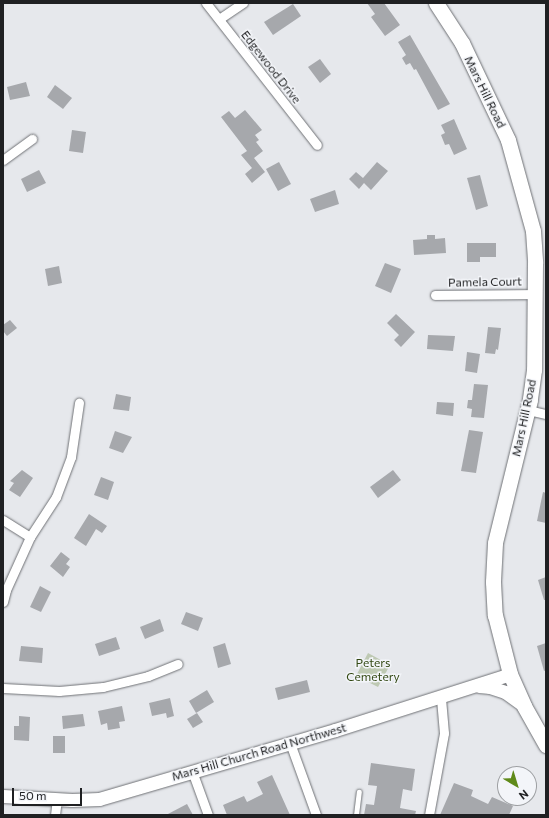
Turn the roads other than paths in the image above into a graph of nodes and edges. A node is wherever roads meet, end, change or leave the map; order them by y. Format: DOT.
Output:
graph roads {
  1 [pos="206,3"];
  2 [pos="243,3"];
  3 [pos="436,3"];
  4 [pos="219,19"];
  5 [pos="32,139"];
  6 [pos="317,145"];
  7 [pos="3,160"];
  8 [pos="536,294"];
  9 [pos="435,295"];
  10 [pos="79,403"];
  11 [pos="528,410"];
  12 [pos="546,414"];
  13 [pos="3,520"];
  14 [pos="30,537"];
  15 [pos="3,602"];
  16 [pos="178,664"];
  17 [pos="510,674"];
  18 [pos="473,686"];
  19 [pos="3,688"];
  20 [pos="441,696"];
  21 [pos="524,706"];
  22 [pos="290,743"];
  23 [pos="546,745"];
  24 [pos="192,771"];
  25 [pos="359,792"];
  26 [pos="3,796"];
  27 [pos="57,799"];
  28 [pos="55,815"];
  29 [pos="208,815"];
  30 [pos="316,815"];
  31 [pos="356,815"];
  32 [pos="429,815"];
  1 -- 4 [label="street, Edgewood Drive"];
  2 -- 4 [label="street"];
  3 -- 8 [label="main road, Mars Hill Road"];
  4 -- 6 [label="street, Edgewood Drive"];
  5 -- 7 [label="street"];
  8 -- 9 [label="street, Pamela Court"];
  8 -- 11 [label="main road, Mars Hill Road"];
  10 -- 14 [label="street"];
  11 -- 12 [label="street"];
  11 -- 17 [label="main road, Mars Hill Road"];
  13 -- 14 [label="street"];
  14 -- 15 [label="street"];
  16 -- 19 [label="street"];
  17 -- 18 [label="street, Mars Hill Church Road Northwest"];
  17 -- 21 [label="main road, Mars Hill Road"];
  18 -- 20 [label="street, Mars Hill Church Road Northwest"];
  18 -- 21 [label="street"];
  20 -- 22 [label="street, Mars Hill Church Road Northwest"];
  20 -- 32 [label="street"];
  21 -- 23 [label="main road, Mars Hill Road"];
  22 -- 24 [label="street, Mars Hill Church Road Northwest"];
  22 -- 30 [label="street"];
  24 -- 27 [label="street, Mars Hill Church Road Northwest"];
  24 -- 29 [label="street"];
  25 -- 31 [label="lane"];
  26 -- 27 [label="street, Mars Hill Church Road Northwest"];
  27 -- 28 [label="street"];
}
